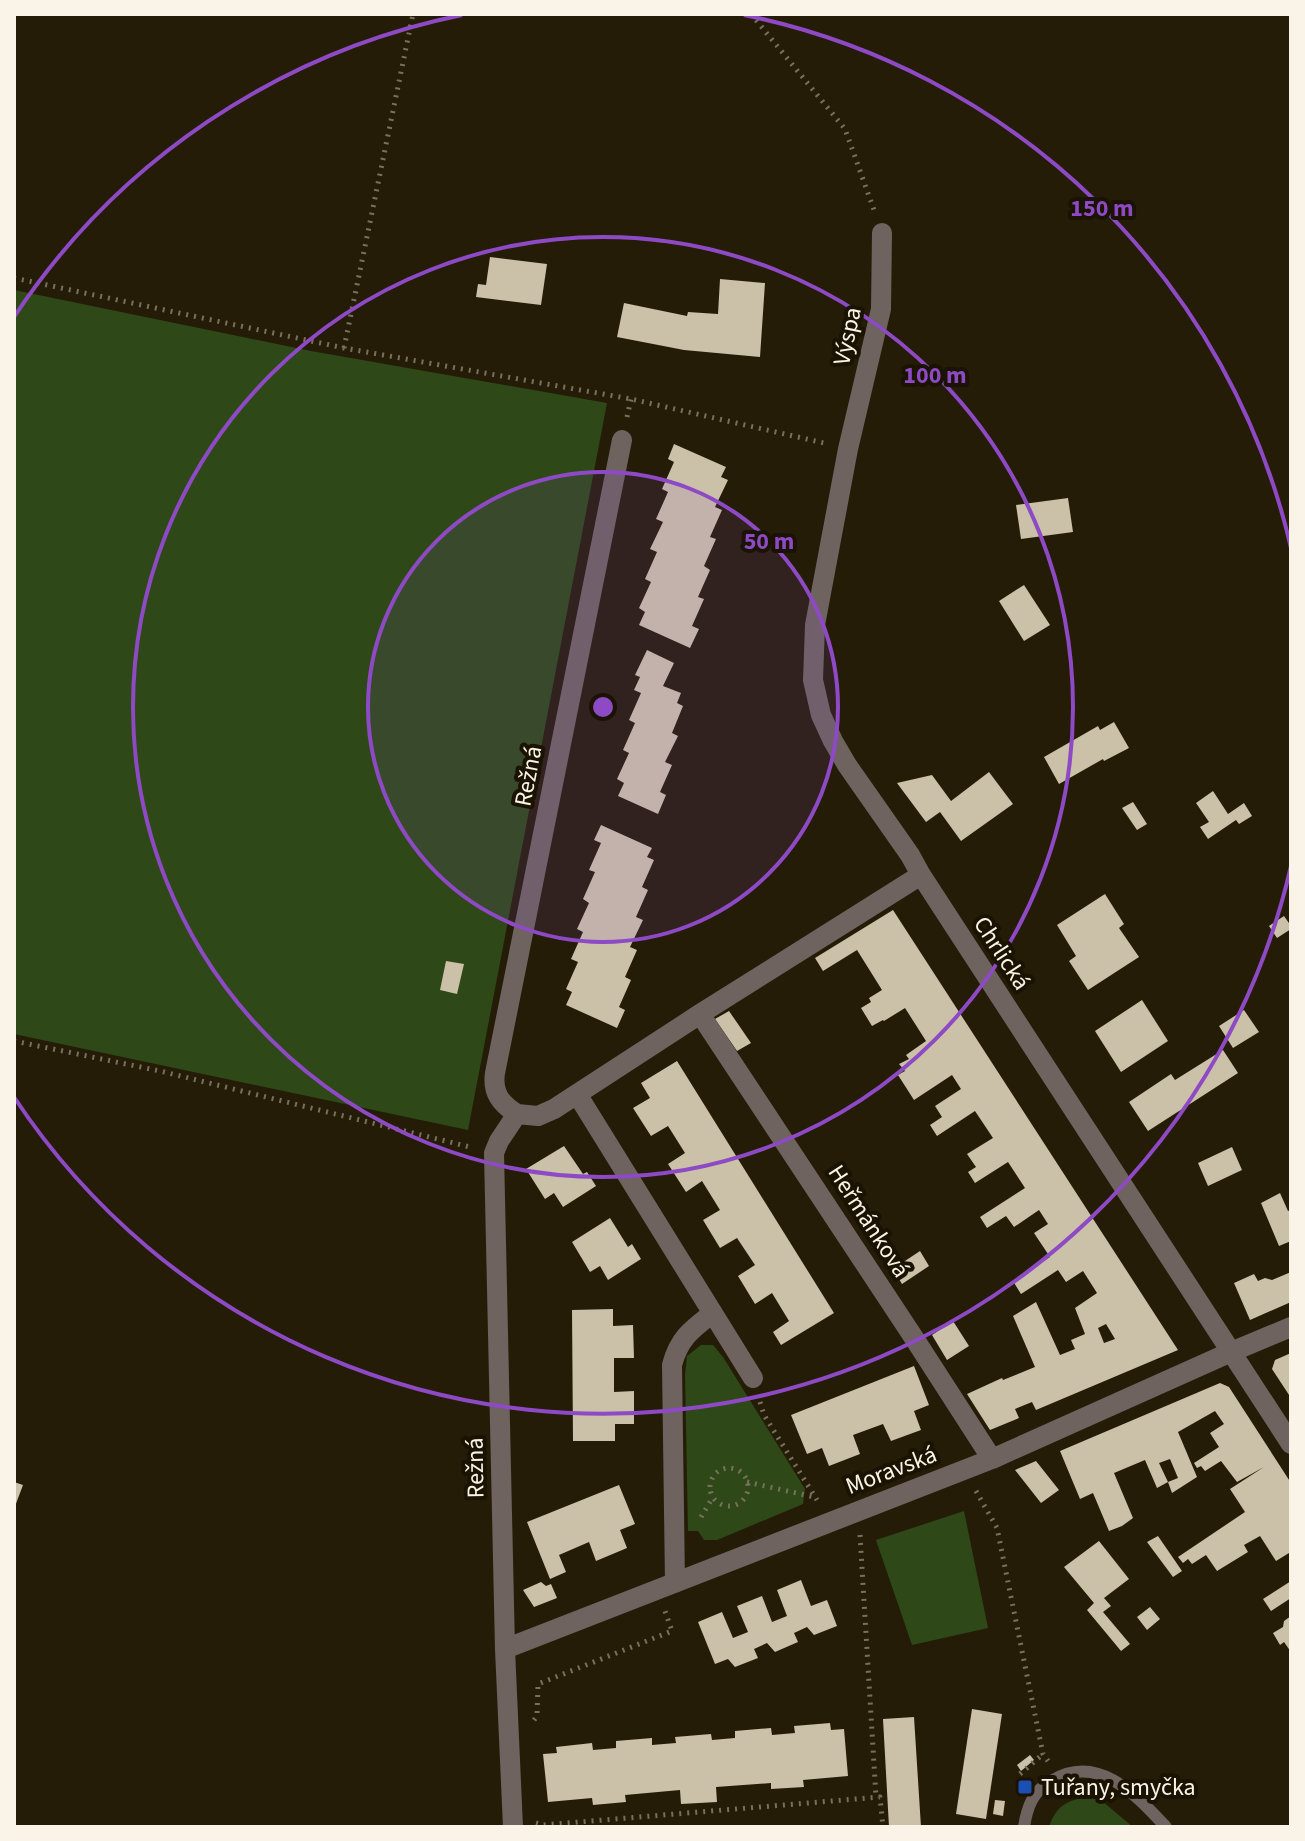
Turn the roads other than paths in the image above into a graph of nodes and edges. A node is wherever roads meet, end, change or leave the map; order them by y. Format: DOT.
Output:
graph roads {
  1 [pos="882,233"];
  2 [pos="622,440"];
  3 [pos="848,449"];
  4 [pos="921,875"];
  5 [pos="700,1014"];
  6 [pos="577,1094"];
  7 [pos="517,1114"];
  8 [pos="713,1313"];
  9 [pos="1291,1327"];
  10 [pos="1231,1352"];
  11 [pos="753,1378"];
  12 [pos="1291,1444"];
  13 [pos="992,1459"];
  14 [pos="675,1583"];
  15 [pos="505,1649"];
  16 [pos="513,1827"];
  17 [pos="1024,1827"];
  18 [pos="1166,1827"];
  1 -- 3 [label="street, Výspa"];
  2 -- 7 [label="street, Režná"];
  3 -- 4 [label="street, Chrlická"];
  4 -- 5 [label="street"];
  4 -- 10 [label="street, Chrlická"];
  5 -- 6 [label="street"];
  5 -- 13 [label="street, Heřmánková"];
  6 -- 7 [label="street"];
  6 -- 8 [label="street"];
  7 -- 15 [label="street, Režná"];
  8 -- 11 [label="street"];
  8 -- 14 [label="street"];
  9 -- 10 [label="street, Moravská"];
  10 -- 12 [label="street, Chrlická"];
  10 -- 13 [label="street, Moravská"];
  13 -- 14 [label="street, Moravská"];
  14 -- 15 [label="street, Moravská"];
  15 -- 16 [label="street, Režná"];
  17 -- 18 [label="lane"];
}
